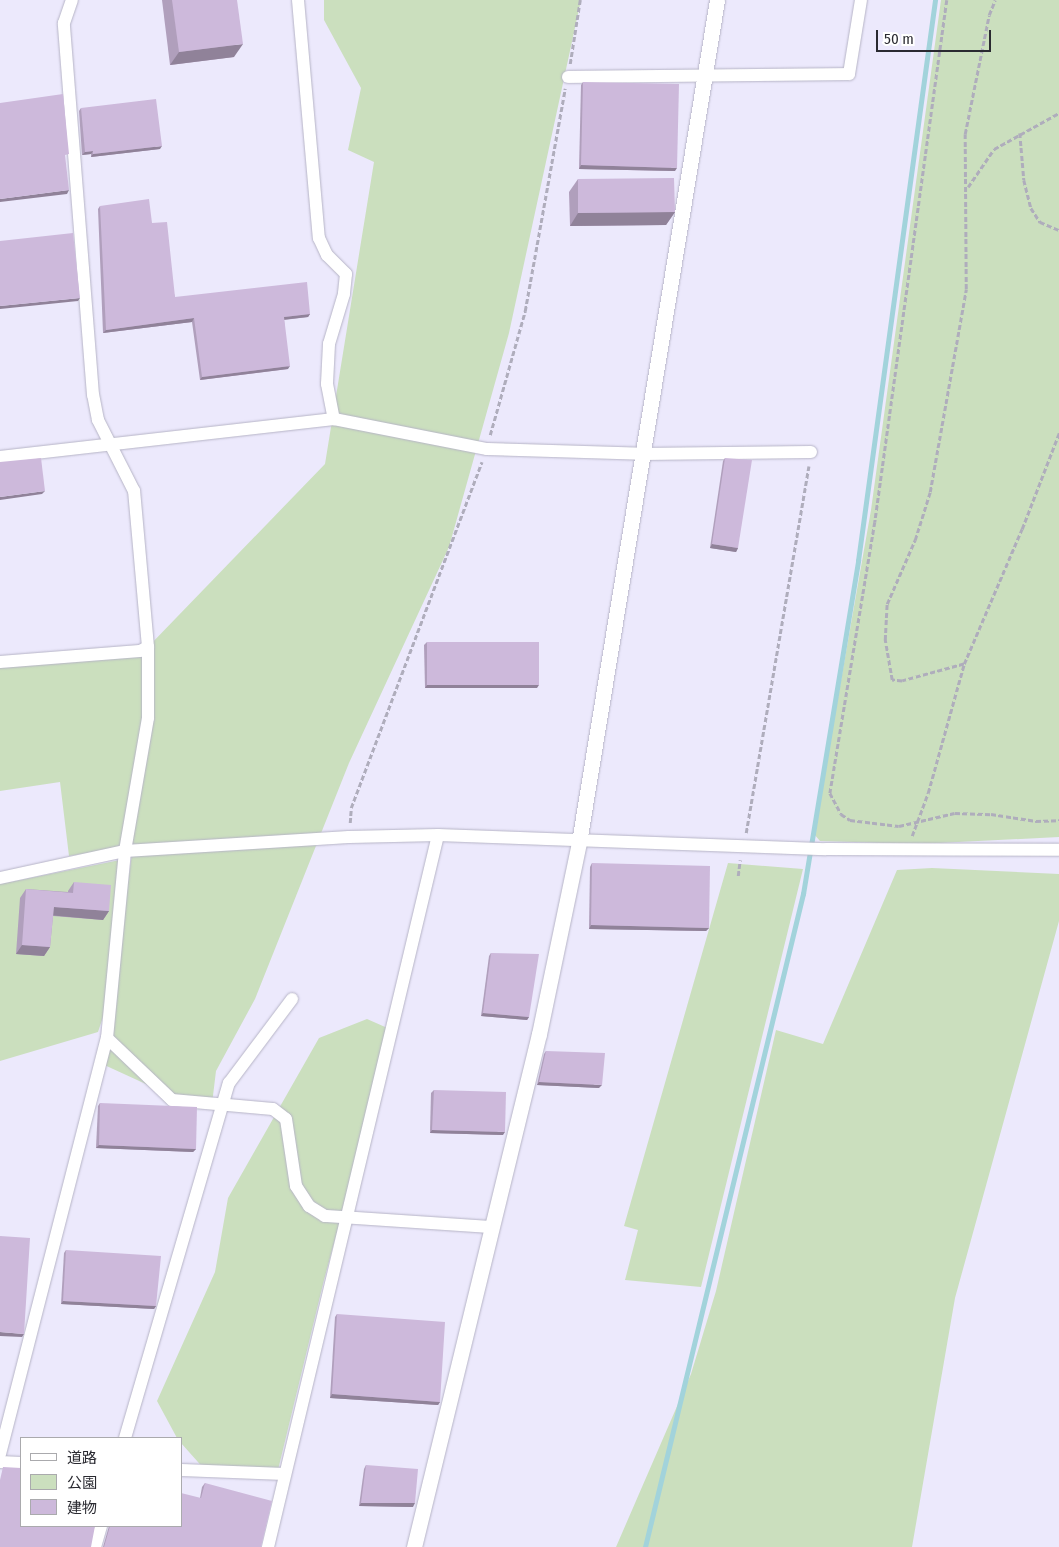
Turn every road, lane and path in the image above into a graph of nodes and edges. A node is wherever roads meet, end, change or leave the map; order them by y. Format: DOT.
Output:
graph roads {
  1 [pos="72,0"];
  2 [pos="298,0"];
  3 [pos="580,0"];
  4 [pos="717,0"];
  5 [pos="861,0"];
  6 [pos="947,0"];
  7 [pos="995,0"];
  8 [pos="704,75"];
  9 [pos="568,77"];
  10 [pos="1059,114"];
  11 [pos="1020,134"];
  12 [pos="967,189"];
  13 [pos="1059,230"];
  14 [pos="334,419"];
  15 [pos="1059,433"];
  16 [pos="111,446"];
  17 [pos="487,449"];
  18 [pos="811,452"];
  19 [pos="642,454"];
  20 [pos="0,457"];
  21 [pos="148,647"];
  22 [pos="0,662"];
  23 [pos="964,664"];
  24 [pos="1059,820"];
  25 [pos="916,824"];
  26 [pos="438,835"];
  27 [pos="349,836"];
  28 [pos="744,840"];
  29 [pos="579,842"];
  30 [pos="907,849"];
  31 [pos="1059,850"];
  32 [pos="125,852"];
  33 [pos="741,858"];
  34 [pos="738,876"];
  35 [pos="0,878"];
  36 [pos="292,999"];
  37 [pos="107,1038"];
  38 [pos="221,1105"];
  39 [pos="347,1218"];
  40 [pos="492,1226"];
  41 [pos="125,1437"];
  42 [pos="0,1454"];
  43 [pos="0,1462"];
  44 [pos="20,1463"];
  45 [pos="182,1470"];
  46 [pos="285,1474"];
  47 [pos="101,1527"];
  48 [pos="95,1547"];
  49 [pos="268,1547"];
  50 [pos="414,1547"];
  1 -- 16 [label="street"];
  2 -- 14 [label="street"];
  3 -- 9 [label="path"];
  4 -- 8 [label="street"];
  5 -- 8 [label="street"];
  6 -- 25 [label="path"];
  7 -- 12 [label="path"];
  8 -- 9 [label="street"];
  8 -- 19 [label="street"];
  9 -- 17 [label="path"];
  10 -- 11 [label="path"];
  11 -- 12 [label="path"];
  11 -- 13 [label="path"];
  12 -- 23 [label="path"];
  14 -- 16 [label="street"];
  14 -- 17 [label="street"];
  15 -- 23 [label="path"];
  16 -- 20 [label="street"];
  16 -- 21 [label="street"];
  17 -- 19 [label="street"];
  17 -- 27 [label="path"];
  18 -- 19 [label="street"];
  18 -- 28 [label="path"];
  19 -- 29 [label="street"];
  21 -- 22 [label="street"];
  21 -- 32 [label="street"];
  23 -- 25 [label="path"];
  24 -- 25 [label="path"];
  25 -- 30 [label="path"];
  26 -- 27 [label="street"];
  26 -- 29 [label="street"];
  26 -- 39 [label="street"];
  27 -- 32 [label="street"];
  29 -- 30 [label="street"];
  29 -- 40 [label="street"];
  30 -- 31 [label="street"];
  32 -- 35 [label="street"];
  32 -- 37 [label="street"];
  33 -- 34 [label="path"];
  36 -- 38 [label="street"];
  37 -- 38 [label="street"];
  37 -- 42 [label="street"];
  38 -- 39 [label="street"];
  38 -- 41 [label="street"];
  39 -- 40 [label="street"];
  39 -- 46 [label="street"];
  40 -- 50 [label="street"];
  43 -- 44 [label="street"];
  45 -- 46 [label="street"];
  46 -- 49 [label="street"];
  47 -- 48 [label="street"];
}
